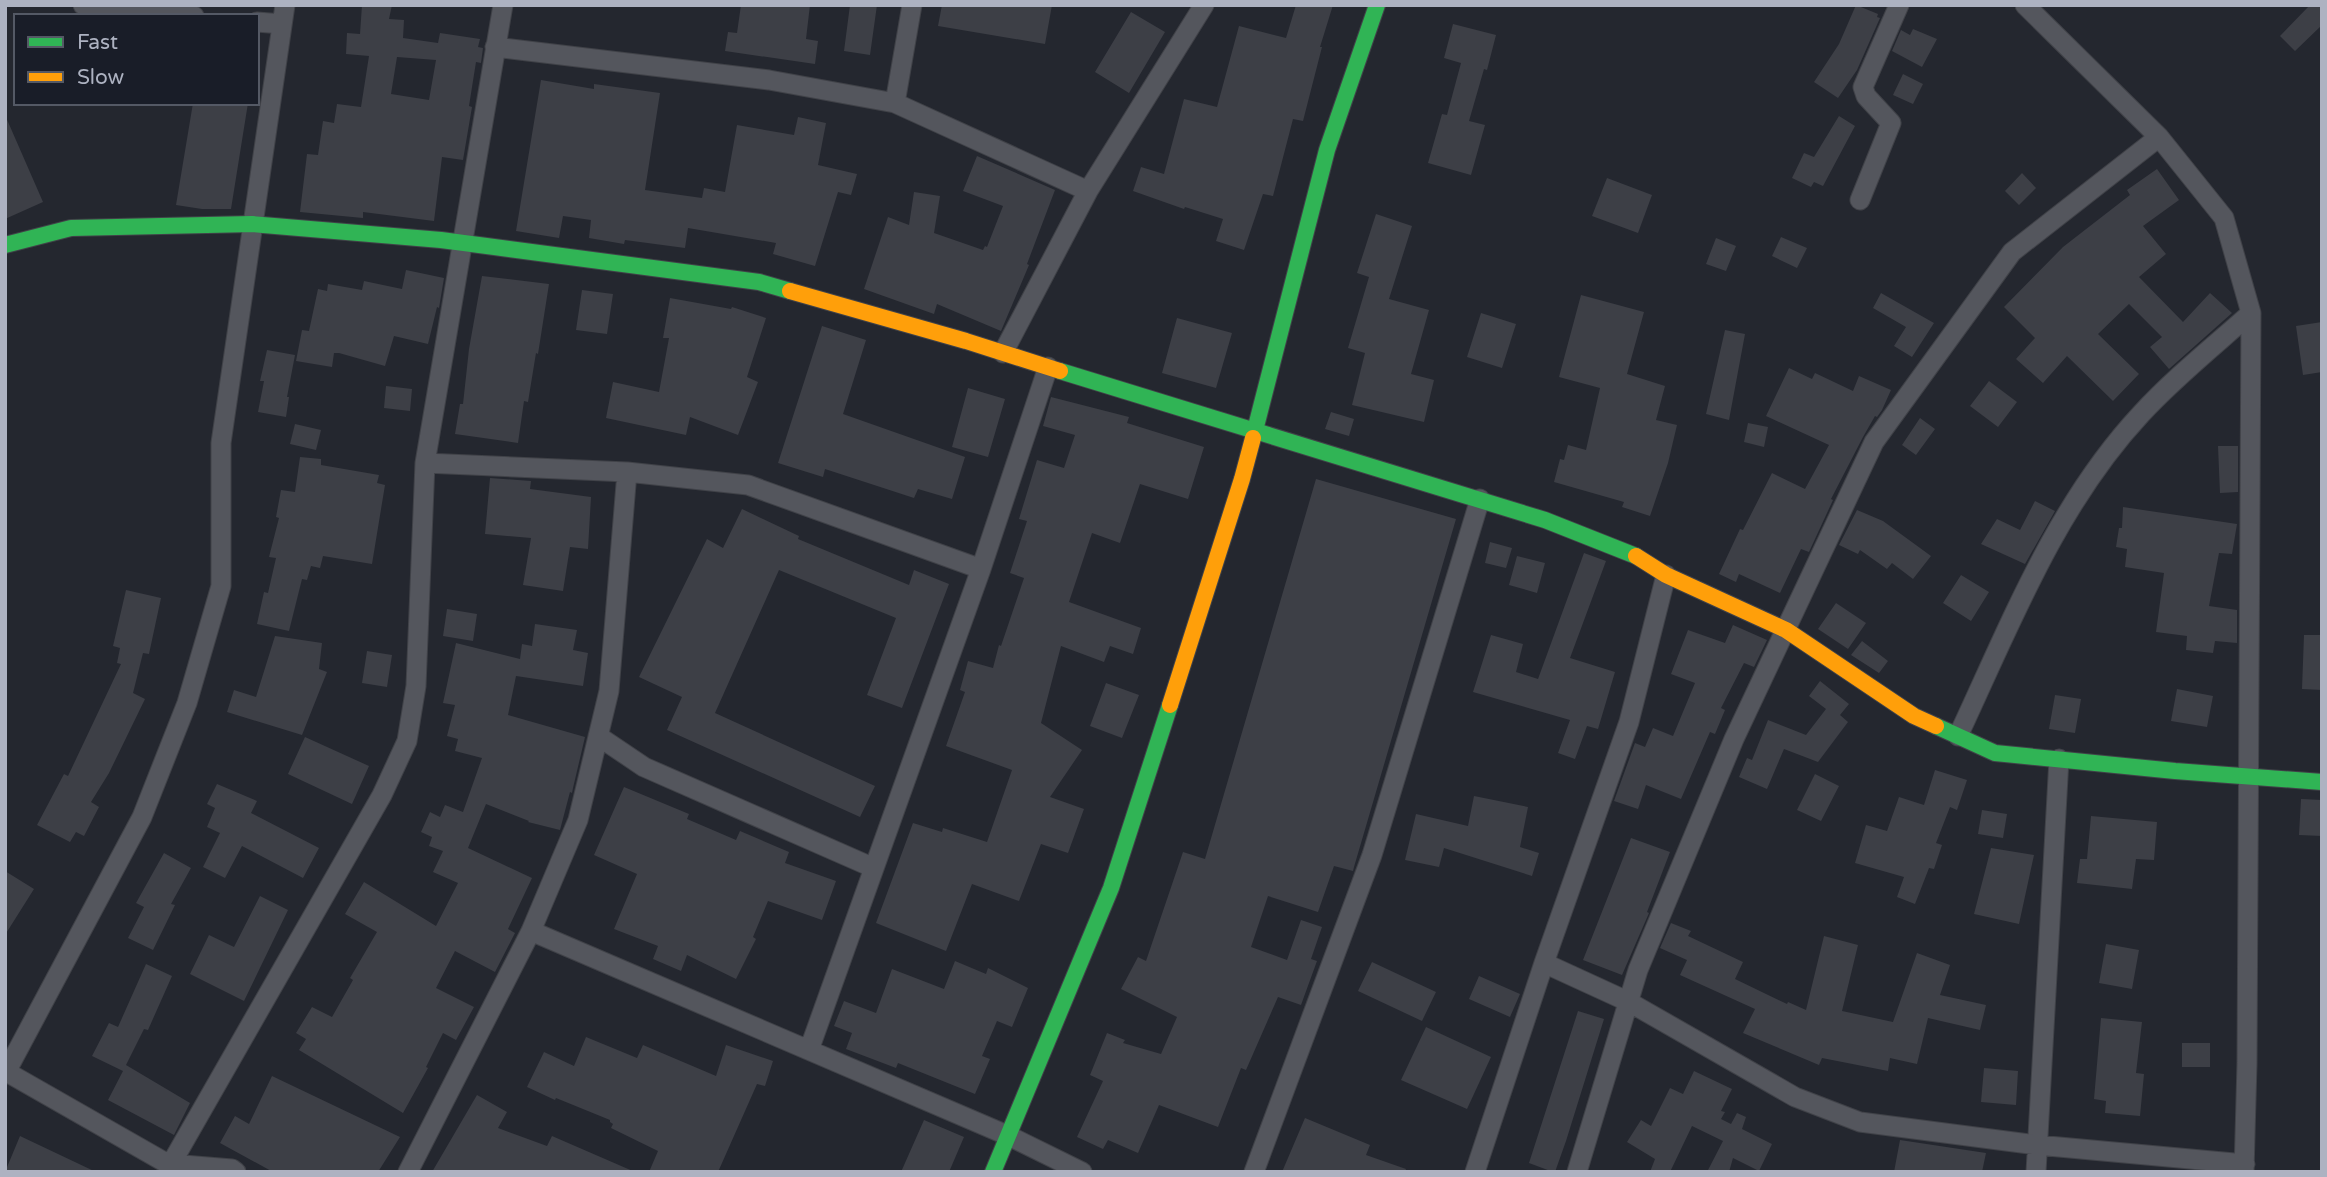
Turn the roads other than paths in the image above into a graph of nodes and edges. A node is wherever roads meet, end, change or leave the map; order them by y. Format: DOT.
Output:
graph roads {
  1 [pos="83,5"];
  2 [pos="502,5"];
  3 [pos="912,5"];
  4 [pos="1204,5"];
  5 [pos="1377,5"];
  6 [pos="1899,5"];
  7 [pos="2025,5"];
  8 [pos="174,14"];
  9 [pos="283,15"];
  10 [pos="259,21"];
  11 [pos="495,47"];
  12 [pos="895,103"];
  13 [pos="2160,137"];
  14 [pos="1088,191"];
  15 [pos="1860,200"];
  16 [pos="252,224"];
  17 [pos="462,243"];
  18 [pos="5,245"];
  19 [pos="2251,313"];
  20 [pos="1003,353"];
  21 [pos="1048,367"];
  22 [pos="1254,432"];
  23 [pos="425,463"];
  24 [pos="627,472"];
  25 [pos="1480,499"];
  26 [pos="981,569"];
  27 [pos="1666,575"];
  28 [pos="1786,630"];
  29 [pos="598,736"];
  30 [pos="1958,736"];
  31 [pos="2059,759"];
  32 [pos="2249,778"];
  33 [pos="2322,782"];
  34 [pos="874,868"];
  35 [pos="531,931"];
  36 [pos="1544,963"];
  37 [pos="1629,1002"];
  38 [pos="809,1050"];
  39 [pos="6,1072"];
  40 [pos="1009,1136"];
  41 [pos="2038,1145"];
  42 [pos="176,1168"];
  43 [pos="2245,1168"];
  44 [pos="236,1172"];
  45 [pos="408,1172"];
  46 [pos="993,1172"];
  47 [pos="1082,1172"];
  48 [pos="1254,1172"];
  49 [pos="1475,1172"];
  50 [pos="1577,1172"];
  51 [pos="2036,1172"];
  1 -- 8 [label="street"];
  2 -- 11 [label="street"];
  3 -- 12 [label="street"];
  4 -- 14 [label="street"];
  5 -- 22 [label="main road"];
  6 -- 15 [label="street"];
  7 -- 13 [label="street"];
  9 -- 10 [label="street"];
  9 -- 16 [label="street"];
  11 -- 12 [label="street"];
  11 -- 17 [label="street"];
  12 -- 14 [label="street"];
  13 -- 19 [label="street"];
  13 -- 28 [label="street"];
  14 -- 20 [label="street"];
  16 -- 17 [label="main road"];
  16 -- 18 [label="main road"];
  16 -- 39 [label="street"];
  17 -- 20 [label="main road"];
  17 -- 23 [label="street"];
  19 -- 30 [label="street"];
  19 -- 32 [label="street"];
  20 -- 21 [label="main road"];
  21 -- 22 [label="main road"];
  21 -- 26 [label="street"];
  22 -- 25 [label="main road"];
  22 -- 40 [label="main road"];
  23 -- 24 [label="street"];
  23 -- 42 [label="street"];
  24 -- 26 [label="street"];
  24 -- 29 [label="street"];
  25 -- 27 [label="main road"];
  25 -- 48 [label="street"];
  26 -- 34 [label="street"];
  27 -- 28 [label="main road"];
  27 -- 36 [label="street"];
  28 -- 30 [label="main road"];
  28 -- 37 [label="street"];
  29 -- 34 [label="street"];
  29 -- 35 [label="street"];
  30 -- 31 [label="main road"];
  31 -- 32 [label="main road"];
  31 -- 41 [label="street"];
  32 -- 33 [label="main road"];
  32 -- 43 [label="street"];
  34 -- 38 [label="street"];
  35 -- 38 [label="street"];
  35 -- 45 [label="street"];
  36 -- 37 [label="street"];
  36 -- 49 [label="street"];
  37 -- 41 [label="street"];
  37 -- 50 [label="street"];
  38 -- 40 [label="street"];
  39 -- 42 [label="street"];
  40 -- 46 [label="main road"];
  40 -- 47 [label="street"];
  41 -- 43 [label="street"];
  41 -- 51 [label="street"];
  42 -- 44 [label="street"];
}
